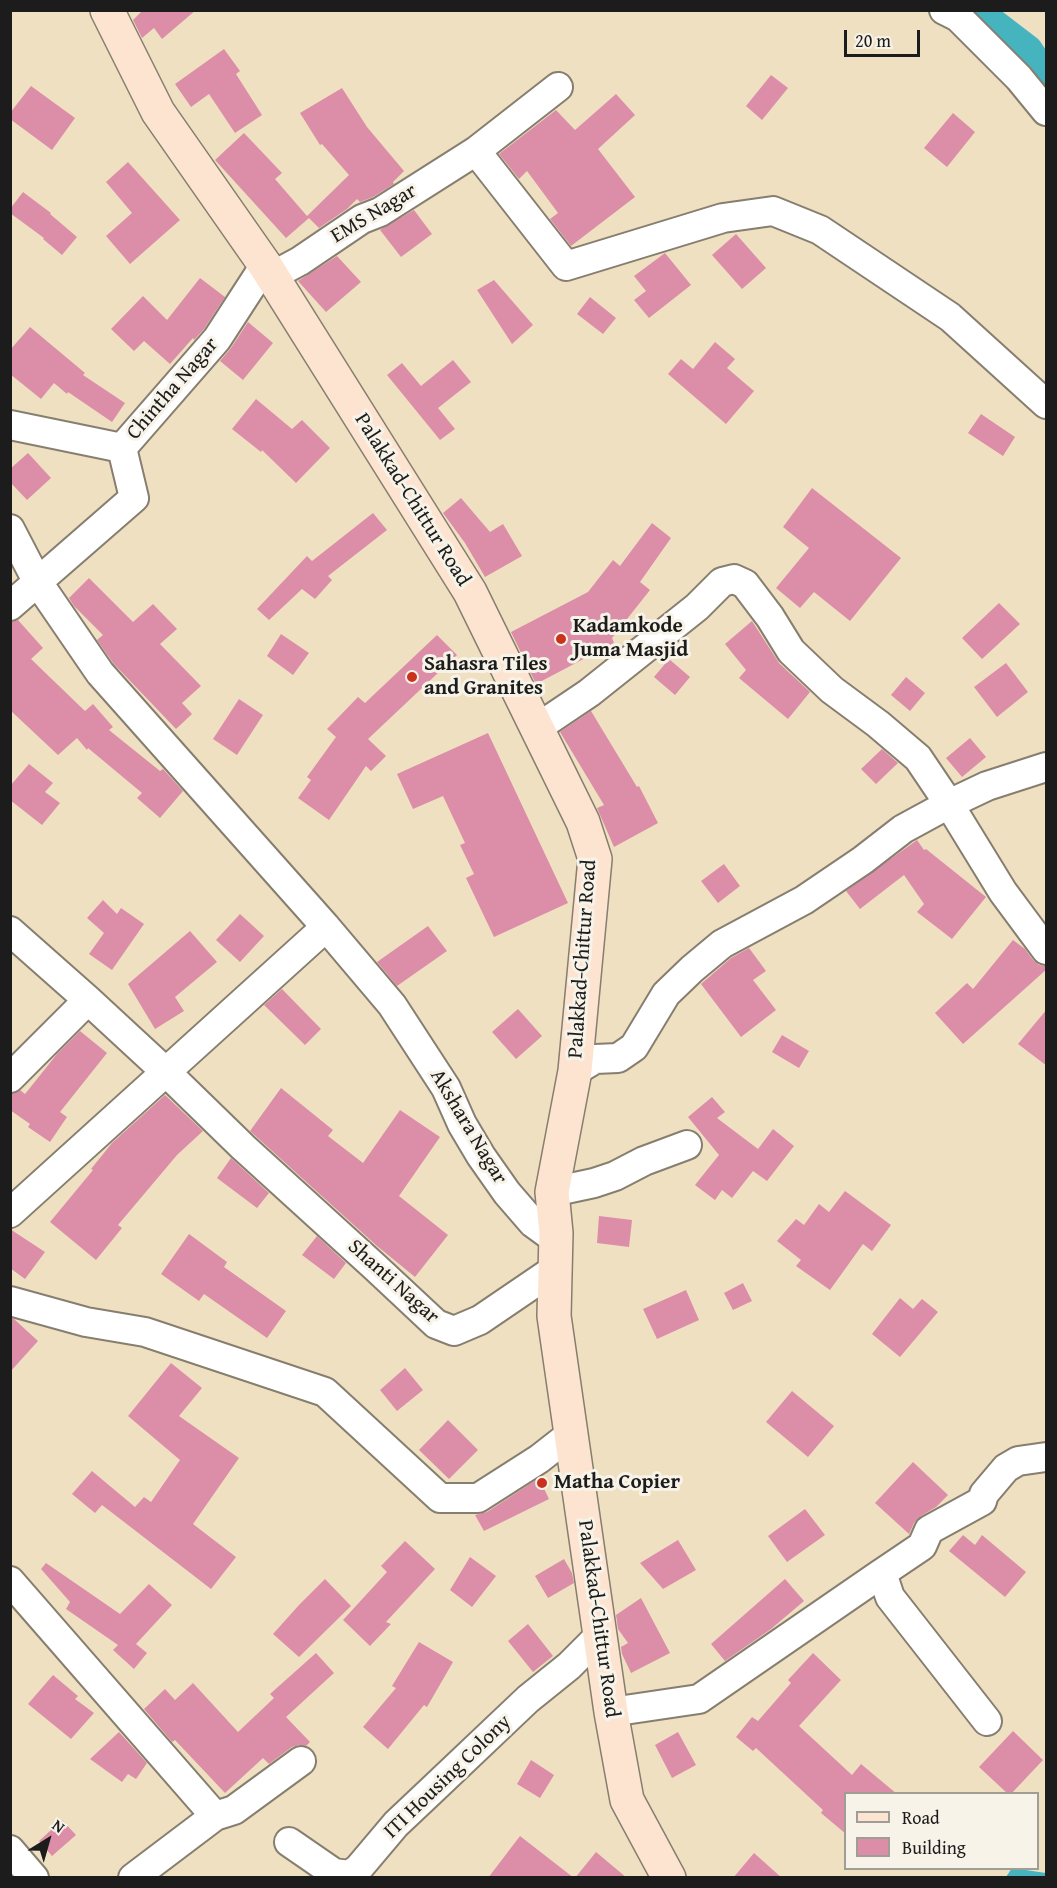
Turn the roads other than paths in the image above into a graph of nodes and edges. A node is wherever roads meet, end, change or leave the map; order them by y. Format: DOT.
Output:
graph roads {
  1 [pos="107,10"];
  2 [pos="944,10"];
  3 [pos="558,87"];
  4 [pos="1047,111"];
  5 [pos="476,151"];
  6 [pos="268,271"];
  7 [pos="1047,404"];
  8 [pos="10,425"];
  9 [pos="122,448"];
  10 [pos="10,529"];
  11 [pos="37,581"];
  12 [pos="10,606"];
  13 [pos="537,728"];
  14 [pos="1047,767"];
  15 [pos="949,804"];
  16 [pos="326,927"];
  17 [pos="10,931"];
  18 [pos="1047,950"];
  19 [pos="88,1000"];
  20 [pos="575,1071"];
  21 [pos="167,1073"];
  22 [pos="10,1078"];
  23 [pos="687,1145"];
  24 [pos="552,1192"];
  25 [pos="10,1213"];
  26 [pos="555,1254"];
  27 [pos="10,1301"];
  28 [pos="571,1434"];
  29 [pos="1047,1457"];
  30 [pos="882,1573"];
  31 [pos="10,1581"];
  32 [pos="600,1635"];
  33 [pos="611,1712"];
  34 [pos="987,1721"];
  35 [pos="302,1761"];
  36 [pos="215,1816"];
  37 [pos="289,1842"];
  38 [pos="10,1850"];
  39 [pos="34,1878"];
  40 [pos="134,1878"];
  41 [pos="669,1878"];
  1 -- 6 [label="main road, Palakkad-Chittur Road"];
  2 -- 4 [label="street"];
  3 -- 5 [label="street, EMS Nagar"];
  5 -- 6 [label="street, EMS Nagar"];
  5 -- 7 [label="street"];
  6 -- 9 [label="street, Chintha Nagar"];
  6 -- 13 [label="main road, Palakkad-Chittur Road"];
  8 -- 9 [label="street, Chintha Nagar"];
  9 -- 11 [label="street"];
  10 -- 11 [label="street, Akshara Nagar"];
  11 -- 12 [label="street"];
  11 -- 16 [label="street, Akshara Nagar"];
  13 -- 15 [label="street"];
  13 -- 20 [label="main road, Palakkad-Chittur Road"];
  14 -- 15 [label="street"];
  15 -- 18 [label="street"];
  15 -- 20 [label="street"];
  16 -- 21 [label="street"];
  16 -- 26 [label="street, Akshara Nagar"];
  17 -- 19 [label="street"];
  19 -- 21 [label="street"];
  19 -- 22 [label="street"];
  20 -- 24 [label="main road, Palakkad-Chittur Road"];
  21 -- 25 [label="street"];
  21 -- 26 [label="street, Shanti Nagar"];
  23 -- 24 [label="street"];
  24 -- 26 [label="main road, Palakkad-Chittur Road"];
  26 -- 28 [label="main road, Palakkad-Chittur Road"];
  27 -- 28 [label="street"];
  28 -- 32 [label="main road, Palakkad-Chittur Road"];
  29 -- 30 [label="street"];
  30 -- 33 [label="street"];
  30 -- 34 [label="street"];
  31 -- 36 [label="street"];
  32 -- 33 [label="main road, Palakkad-Chittur Road"];
  32 -- 37 [label="street, ITI Housing Colony"];
  33 -- 41 [label="main road, Palakkad-Chittur Road"];
  35 -- 36 [label="street"];
  36 -- 40 [label="street"];
  38 -- 39 [label="street"];
}
